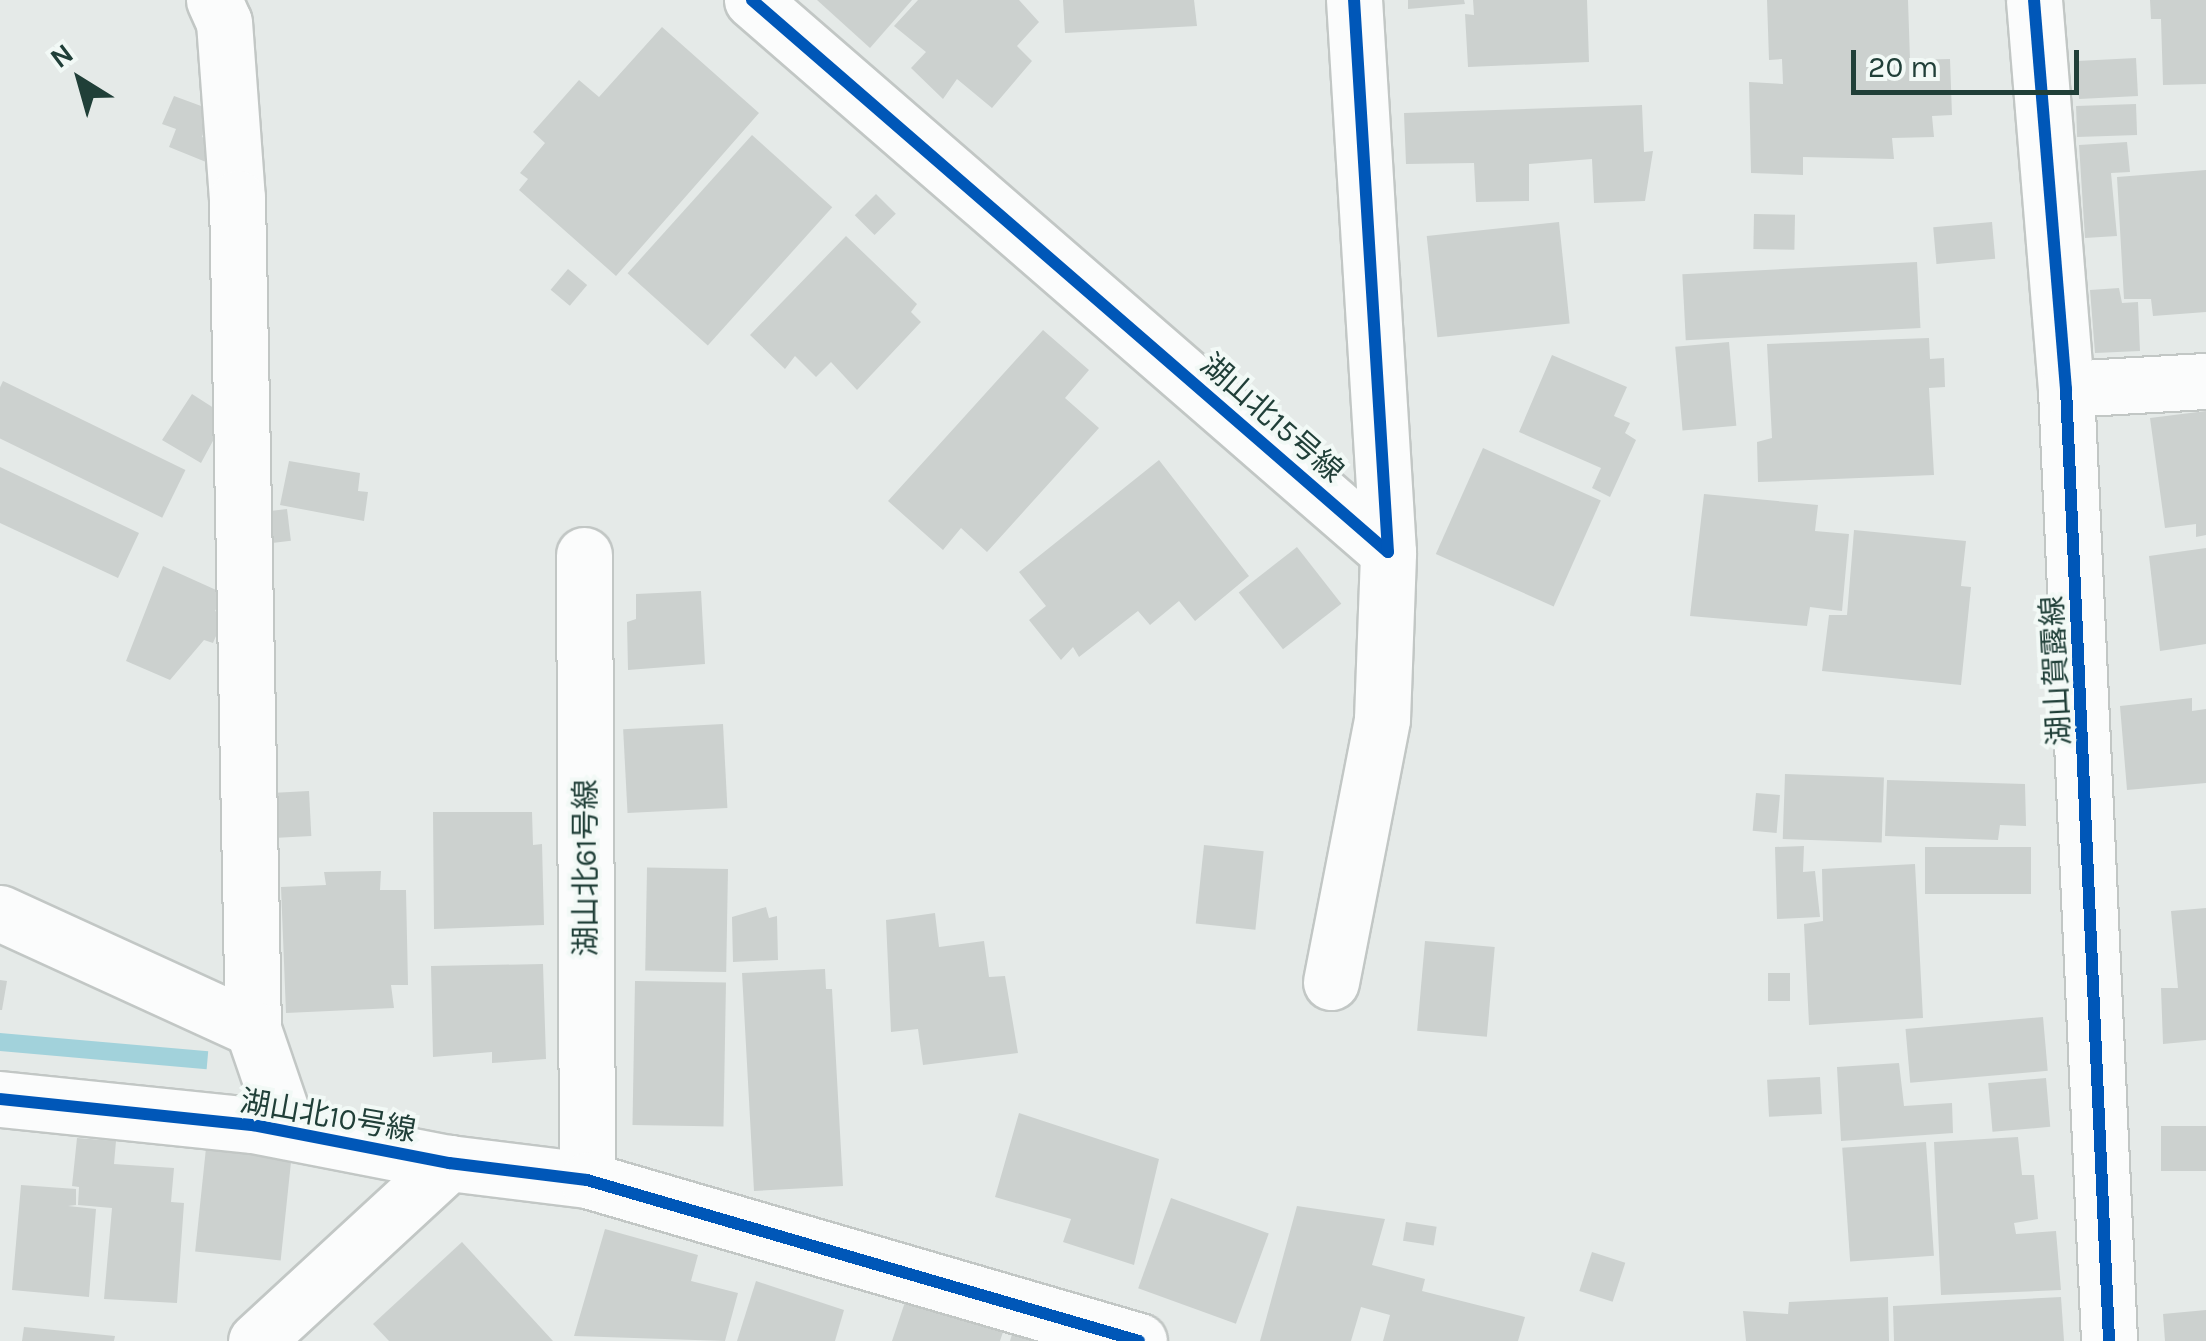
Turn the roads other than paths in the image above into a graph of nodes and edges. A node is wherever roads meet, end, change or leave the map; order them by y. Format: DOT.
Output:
graph roads {
  1 [pos="214,0"];
  2 [pos="752,0"];
  3 [pos="1354,0"];
  4 [pos="2034,0"];
  5 [pos="2206,380"];
  6 [pos="2066,390"];
  7 [pos="1388,552"];
  8 [pos="584,555"];
  9 [pos="0,913"];
  10 [pos="1330,982"];
  11 [pos="253,1028"];
  12 [pos="0,1099"];
  13 [pos="288,1131"];
  14 [pos="450,1163"];
  15 [pos="587,1180"];
  16 [pos="256,1341"];
  17 [pos="1139,1341"];
  18 [pos="2109,1341"];
  1 -- 11 [label="street"];
  2 -- 7 [label="street, 湖山北15号線"];
  3 -- 7 [label="street, 湖山北15号線"];
  4 -- 6 [label="street, 湖山賀露線"];
  5 -- 6 [label="street"];
  6 -- 18 [label="street, 湖山賀露線"];
  7 -- 10 [label="street"];
  8 -- 15 [label="street, 湖山北61号線"];
  9 -- 11 [label="street"];
  11 -- 13 [label="street"];
  12 -- 13 [label="street, 湖山北10号線"];
  13 -- 14 [label="street, 湖山北10号線"];
  14 -- 15 [label="street, 湖山北10号線"];
  14 -- 16 [label="street"];
  15 -- 17 [label="street, 湖山北10号線"];
}
